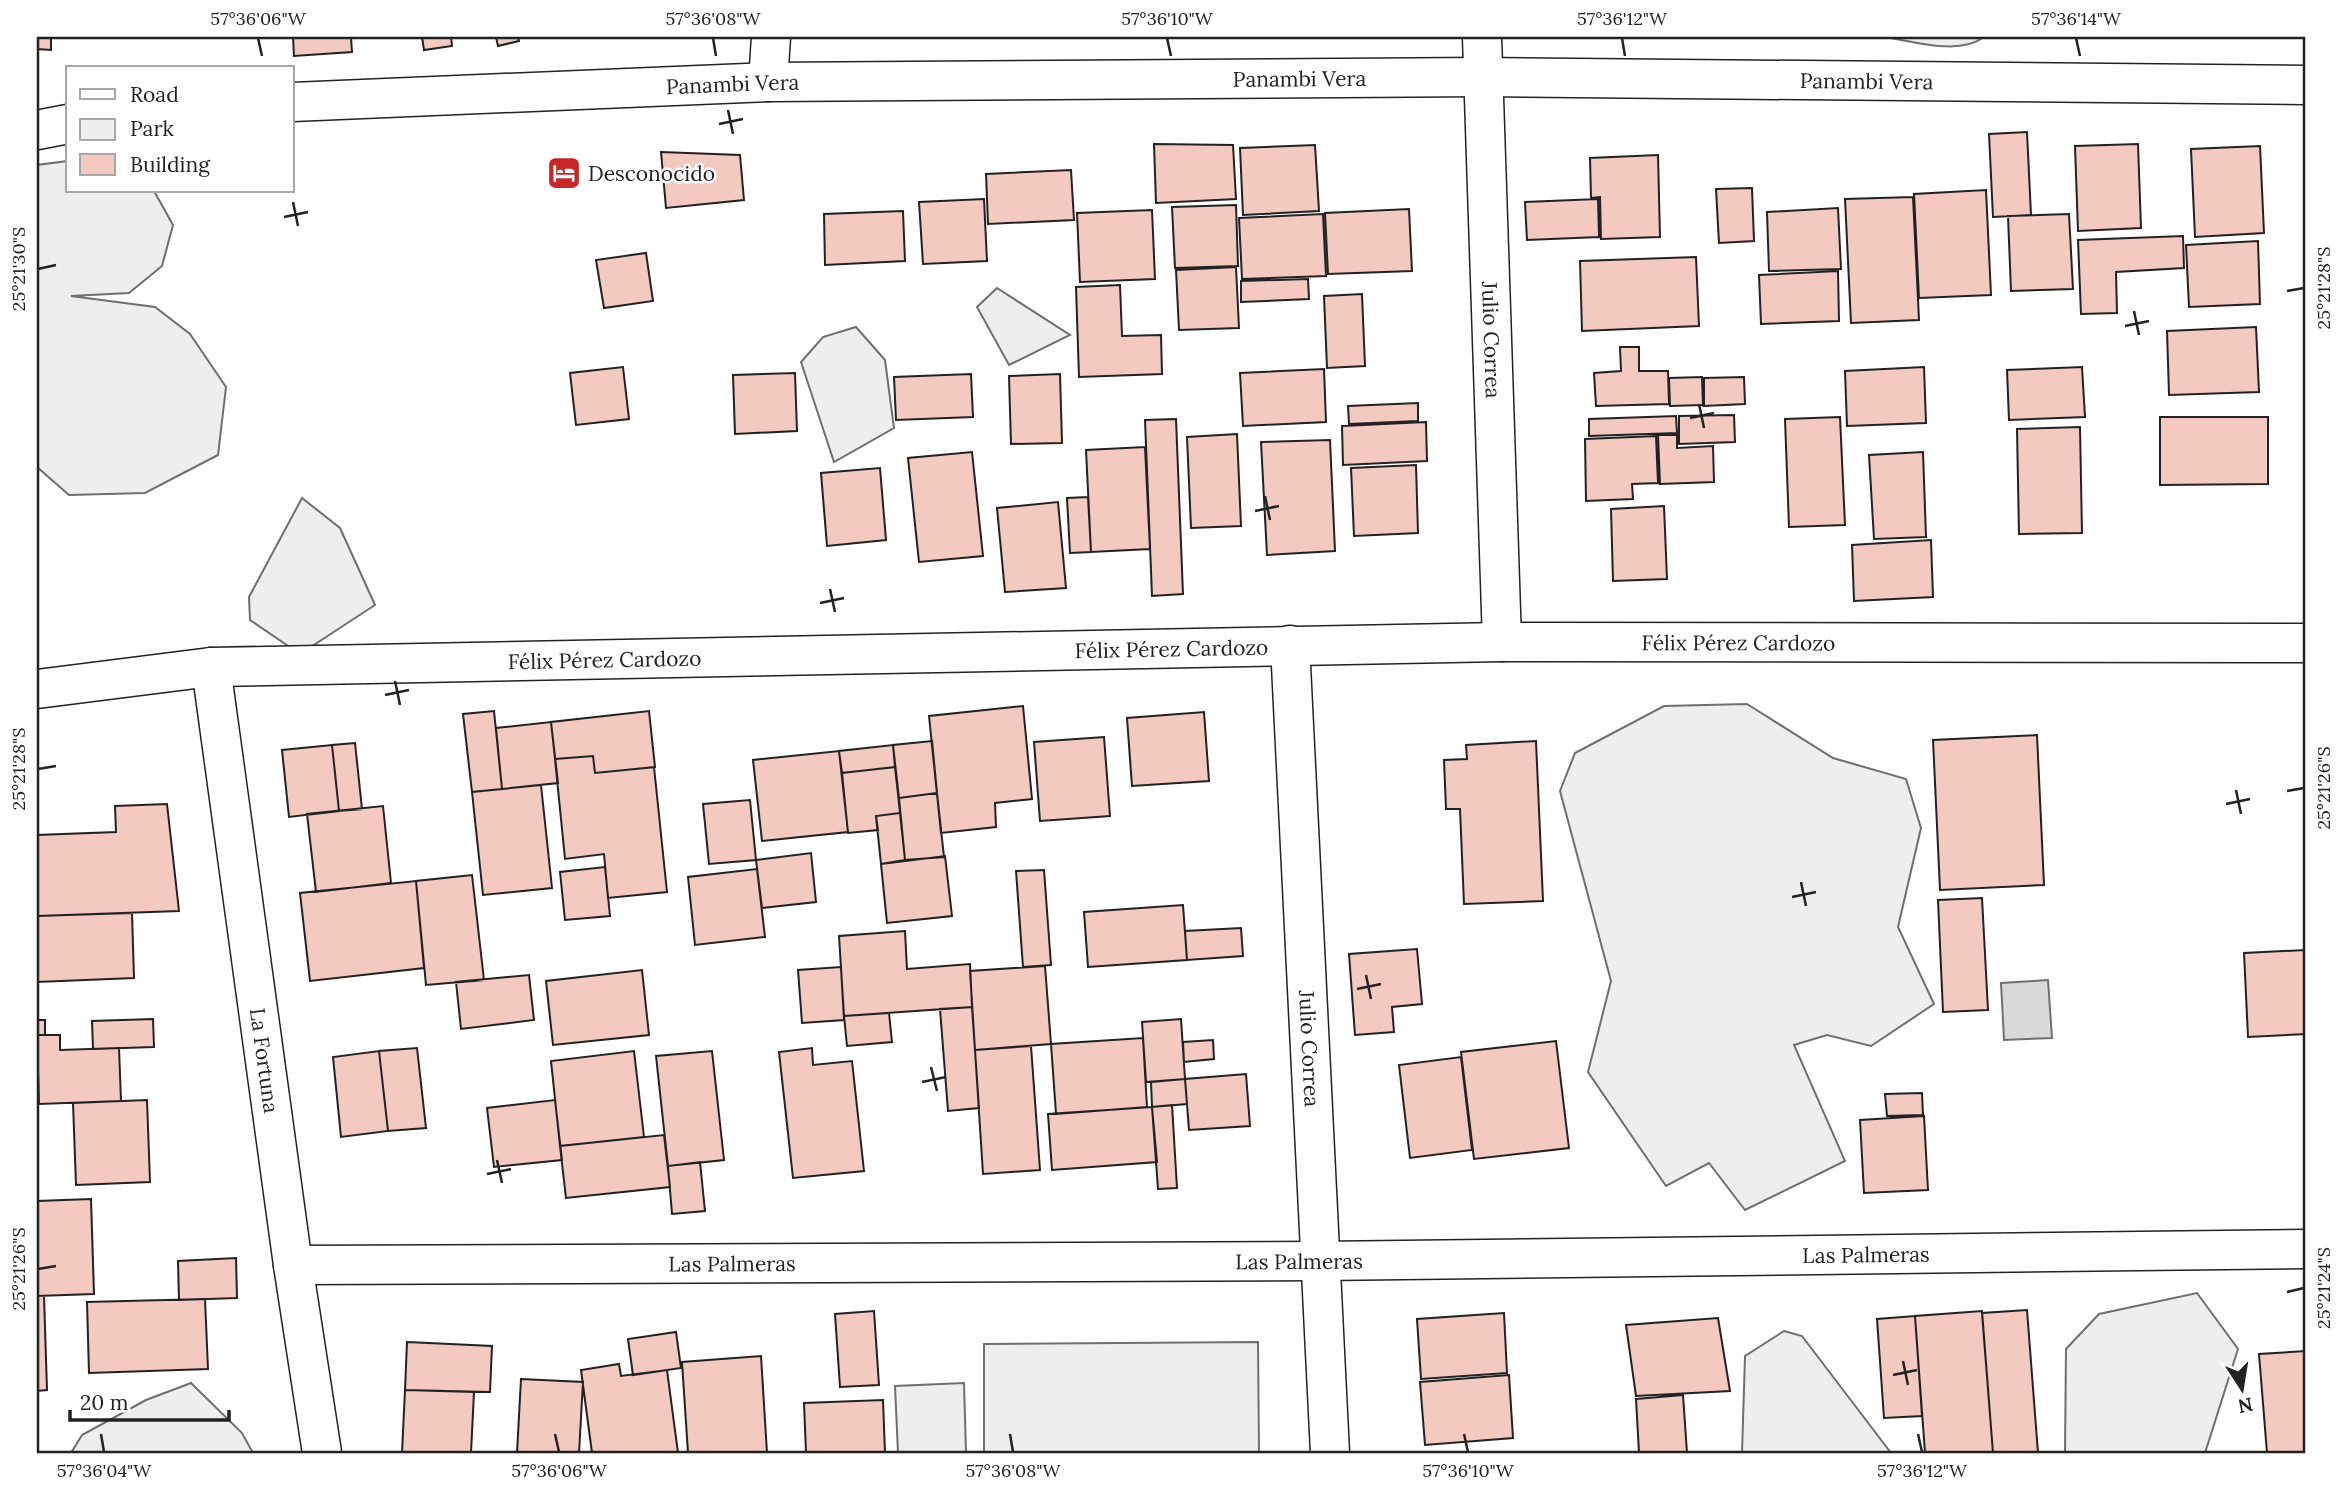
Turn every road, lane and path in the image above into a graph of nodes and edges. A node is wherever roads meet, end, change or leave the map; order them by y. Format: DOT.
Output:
graph roads {
  1 [pos="771,37"];
  2 [pos="1482,37"];
  3 [pos="1483,77"];
  4 [pos="768,82"];
  5 [pos="2306,85"];
  6 [pos="294,102"];
  7 [pos="66,124"];
  8 [pos="37,130"];
  9 [pos="1502,642"];
  10 [pos="2306,643"];
  11 [pos="1290,645"];
  12 [pos="211,667"];
  13 [pos="37,689"];
  14 [pos="2306,1249"];
  15 [pos="1320,1261"];
  16 [pos="293,1265"];
  17 [pos="322,1453"];
  18 [pos="1329,1453"];
  1 -- 4 [label="street"];
  2 -- 3 [label="street, Julio Correa"];
  3 -- 4 [label="street, Panambi Vera"];
  3 -- 5 [label="street, Panambi Vera"];
  3 -- 9 [label="street, Julio Correa"];
  4 -- 6 [label="street, Panambi Vera"];
  7 -- 8 [label="street"];
  9 -- 10 [label="street, Félix Pérez Cardozo"];
  9 -- 11 [label="street, Félix Pérez Cardozo"];
  11 -- 12 [label="street, Félix Pérez Cardozo"];
  11 -- 15 [label="street, Julio Correa"];
  12 -- 13 [label="street, Félix Pérez Cardozo"];
  12 -- 16 [label="street, La Fortuna"];
  14 -- 15 [label="street, Las Palmeras"];
  15 -- 16 [label="street, Las Palmeras"];
  15 -- 18 [label="street, Julio Correa"];
  16 -- 17 [label="street, La Fortuna"];
}
